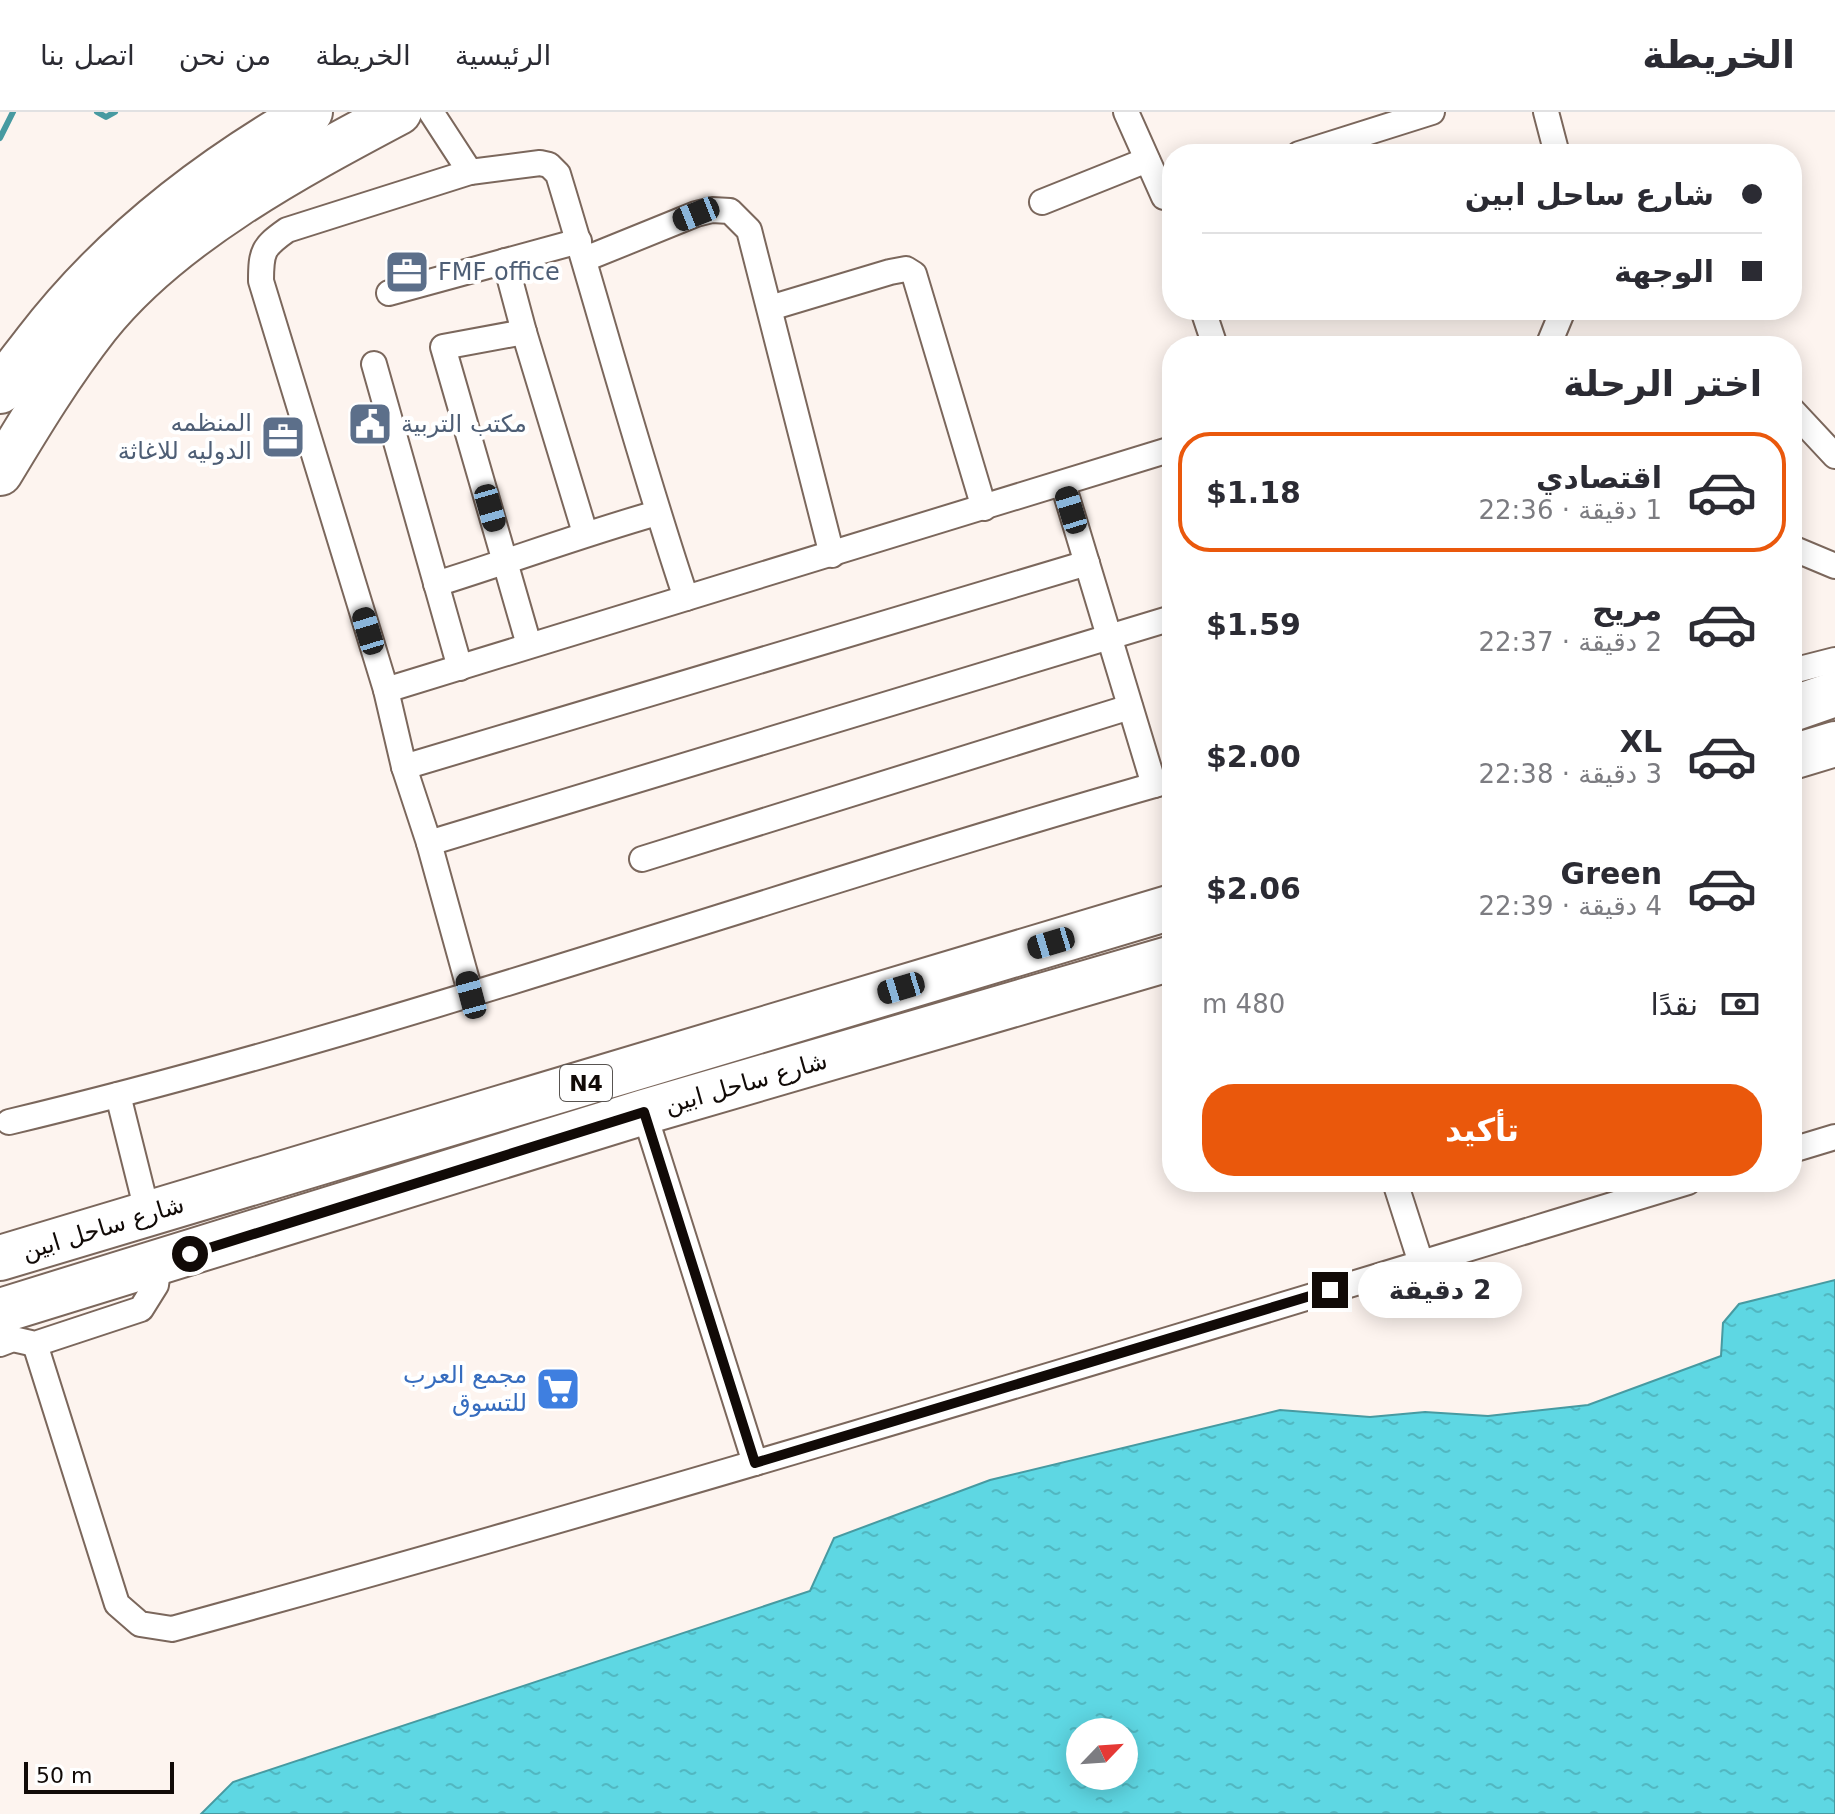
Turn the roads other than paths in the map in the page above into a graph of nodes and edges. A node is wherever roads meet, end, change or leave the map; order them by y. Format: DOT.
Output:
graph roads {
  1 [pos="310,112"];
  2 [pos="399,112"];
  3 [pos="431,112"];
  4 [pos="1126,112"];
  5 [pos="1432,112"];
  6 [pos="1546,112"];
  7 [pos="1331,144"];
  8 [pos="1554,144"];
  9 [pos="1147,160"];
  10 [pos="470,172"];
  11 [pos="1162,190"];
  12 [pos="1042,202"];
  13 [pos="582,250"];
  14 [pos="505,261"];
  15 [pos="389,293"];
  16 [pos="770,308"];
  17 [pos="524,332"];
  18 [pos="374,364"];
  19 [pos="0,391"];
  20 [pos="1802,421"];
  21 [pos="1162,452"];
  22 [pos="1835,456"];
  23 [pos="0,473"];
  24 [pos="1063,484"];
  25 [pos="984,508"];
  26 [pos="657,513"];
  27 [pos="585,533"];
  28 [pos="1802,552"];
  29 [pos="832,555"];
  30 [pos="506,562"];
  31 [pos="1087,563"];
  32 [pos="1835,566"];
  33 [pos="436,584"];
  34 [pos="686,598"];
  35 [pos="1162,621"];
  36 [pos="1110,638"];
  37 [pos="529,645"];
  38 [pos="1835,660"];
  39 [pos="460,668"];
  40 [pos="1802,668"];
  41 [pos="386,690"];
  42 [pos="1835,694"];
  43 [pos="1802,706"];
  44 [pos="1130,707"];
  45 [pos="1835,744"];
  46 [pos="1802,754"];
  47 [pos="404,767"];
  48 [pos="1162,781"];
  49 [pos="1162,783"];
  50 [pos="429,843"];
  51 [pos="642,859"];
  52 [pos="1162,910"];
  53 [pos="1162,961"];
  54 [pos="471,995"];
  55 [pos="118,1095"];
  56 [pos="644,1112"];
  57 [pos="9,1122"];
  58 [pos="1835,1137"];
  59 [pos="1802,1147"];
  60 [pos="1398,1192"];
  61 [pos="1655,1192"];
  62 [pos="148,1215"];
  63 [pos="0,1258"];
  64 [pos="1421,1263"];
  65 [pos="159,1264"];
  66 [pos="0,1311"];
  67 [pos="0,1344"];
  68 [pos="35,1344"];
  69 [pos="755,1463"];
  1 -- 19 [label="highway"];
  2 -- 23 [label="highway"];
  3 -- 10 [label="street"];
  4 -- 9 [label="street"];
  5 -- 7 [label="street"];
  6 -- 8 [label="street"];
  9 -- 11 [label="street"];
  9 -- 12 [label="street"];
  10 -- 13 [label="street"];
  10 -- 41 [label="street"];
  13 -- 14 [label="street"];
  13 -- 16 [label="street"];
  13 -- 26 [label="street"];
  14 -- 15 [label="street"];
  14 -- 17 [label="street"];
  16 -- 25 [label="street"];
  16 -- 29 [label="street"];
  17 -- 27 [label="street"];
  17 -- 30 [label="street"];
  18 -- 33 [label="street"];
  20 -- 22 [label="street"];
  21 -- 24 [label="street"];
  24 -- 25 [label="street"];
  24 -- 31 [label="street"];
  25 -- 29 [label="street"];
  26 -- 27 [label="street"];
  26 -- 34 [label="street"];
  27 -- 30 [label="street"];
  28 -- 32 [label="street"];
  29 -- 34 [label="street"];
  30 -- 33 [label="street"];
  30 -- 37 [label="street"];
  31 -- 36 [label="street"];
  31 -- 47 [label="street"];
  33 -- 39 [label="street"];
  34 -- 37 [label="street"];
  35 -- 36 [label="street"];
  36 -- 44 [label="street"];
  36 -- 50 [label="street"];
  37 -- 39 [label="street"];
  38 -- 40 [label="street"];
  39 -- 41 [label="street"];
  41 -- 47 [label="street"];
  42 -- 43 [label="highway"];
  44 -- 48 [label="street"];
  44 -- 51 [label="street"];
  45 -- 46 [label="highway"];
  47 -- 50 [label="street"];
  49 -- 54 [label="street"];
  50 -- 54 [label="street"];
  52 -- 62 [label="highway, شارع ساحل ابين / N4"];
  53 -- 56 [label="highway, شارع ساحل ابين / N4"];
  54 -- 55 [label="street"];
  55 -- 57 [label="street"];
  55 -- 62 [label="street"];
  56 -- 65 [label="highway, شارع ساحل ابين / N4"];
  56 -- 69 [label="street"];
  58 -- 59 [label="street"];
  60 -- 64 [label="street"];
  61 -- 64 [label="street"];
  62 -- 63 [label="highway, شارع ساحل ابين / N4"];
  62 -- 65 [label="highway"];
  64 -- 69 [label="street"];
  65 -- 66 [label="highway, شارع ساحل ابين / N4"];
  65 -- 68 [label="street"];
  67 -- 68 [label="street"];
  68 -- 69 [label="street"];
}
